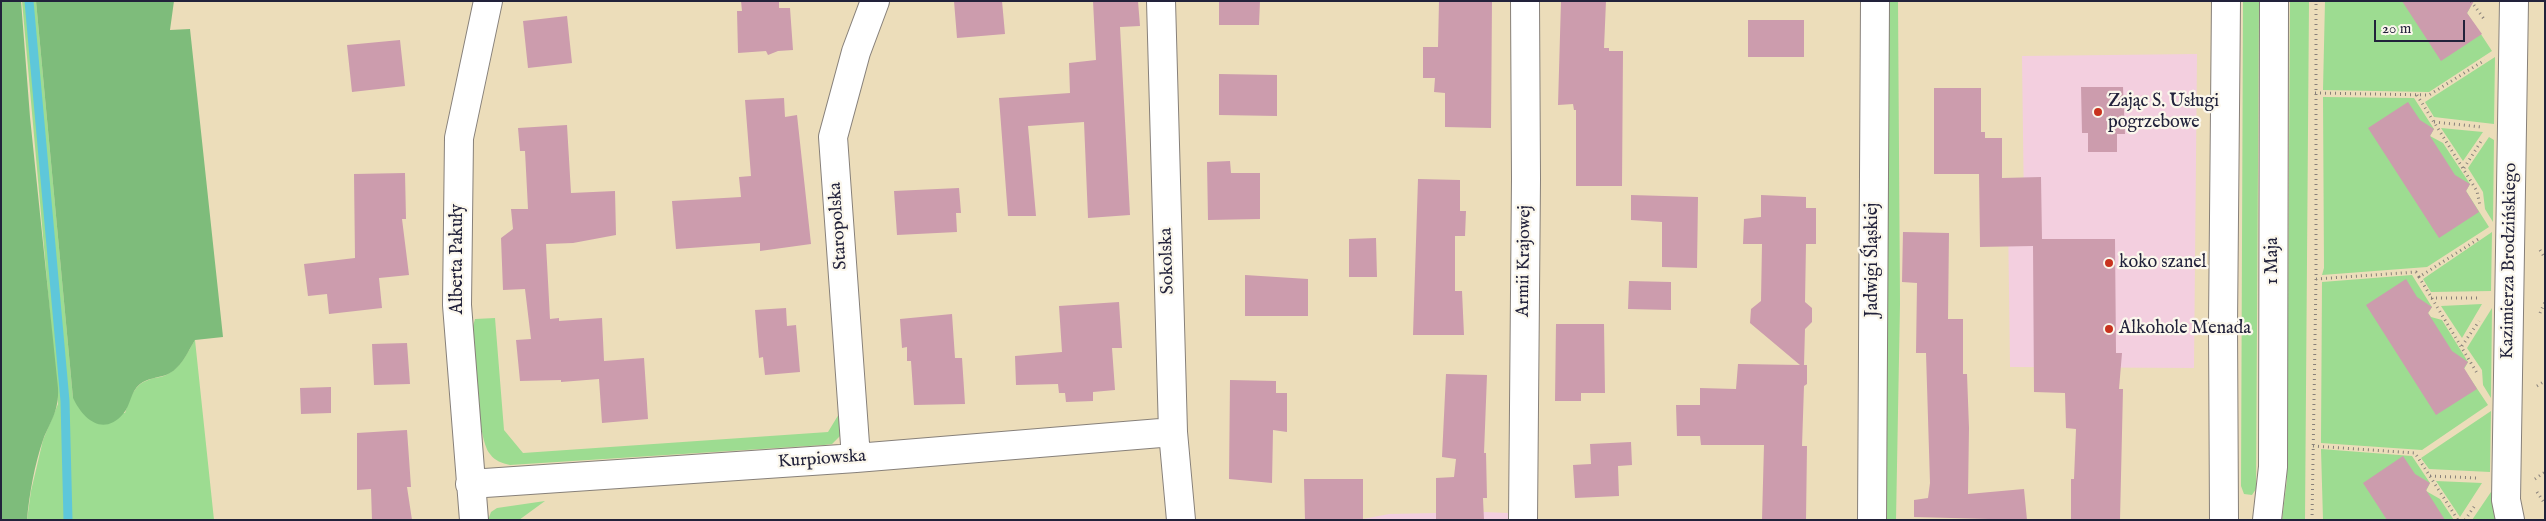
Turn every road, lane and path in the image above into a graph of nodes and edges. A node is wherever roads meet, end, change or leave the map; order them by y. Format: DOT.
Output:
graph roads {
  1 [pos="488,1"];
  2 [pos="875,1"];
  3 [pos="1161,1"];
  4 [pos="1525,1"];
  5 [pos="1875,1"];
  6 [pos="2226,1"];
  7 [pos="2274,1"];
  8 [pos="2316,1"];
  9 [pos="2514,1"];
  10 [pos="2491,56"];
  11 [pos="2316,93"];
  12 [pos="2416,95"];
  13 [pos="2433,122"];
  14 [pos="2490,128"];
  15 [pos="2484,136"];
  16 [pos="2464,168"];
  17 [pos="2482,208"];
  18 [pos="2486,234"];
  19 [pos="2419,277"];
  20 [pos="2316,279"];
  21 [pos="2431,298"];
  22 [pos="2486,298"];
  23 [pos="2484,314"];
  24 [pos="2462,346"];
  25 [pos="2477,377"];
  26 [pos="1173,432"];
  27 [pos="2313,446"];
  28 [pos="856,458"];
  29 [pos="2430,476"];
  30 [pos="2485,478"];
  31 [pos="470,484"];
  32 [pos="2479,499"];
  33 [pos="474,520"];
  34 [pos="1181,520"];
  35 [pos="1523,520"];
  36 [pos="1872,520"];
  37 [pos="2224,520"];
  38 [pos="2267,520"];
  39 [pos="2312,520"];
  40 [pos="2458,520"];
  41 [pos="2465,520"];
  42 [pos="2510,520"];
  1 -- 31 [label="street, Alberta Pakuły"];
  2 -- 28 [label="street, Staropolska"];
  3 -- 26 [label="street, Sokolska"];
  4 -- 35 [label="street, Armii Krajowej"];
  5 -- 36 [label="street, Jadwigi Śląskiej"];
  6 -- 37 [label="street"];
  7 -- 38 [label="street, 1 Maja"];
  8 -- 11 [label="path"];
  9 -- 42 [label="street, Kazimierza Brodzińskiego"];
  10 -- 12 [label="path"];
  11 -- 12 [label="path"];
  11 -- 20 [label="path"];
  12 -- 13 [label="path"];
  13 -- 14 [label="path"];
  13 -- 16 [label="path"];
  15 -- 16 [label="path"];
  16 -- 17 [label="path"];
  18 -- 19 [label="path"];
  19 -- 20 [label="path"];
  19 -- 21 [label="path"];
  20 -- 27 [label="path"];
  21 -- 22 [label="path"];
  21 -- 24 [label="path"];
  23 -- 24 [label="path"];
  24 -- 25 [label="path"];
  26 -- 28 [label="street, Kurpiowska"];
  26 -- 34 [label="street, Sokolska"];
  27 -- 29 [label="path"];
  27 -- 39 [label="path"];
  28 -- 31 [label="street, Kurpiowska"];
  29 -- 30 [label="path"];
  29 -- 40 [label="path"];
  31 -- 33 [label="street, Alberta Pakuły"];
  32 -- 41 [label="path"];
}
